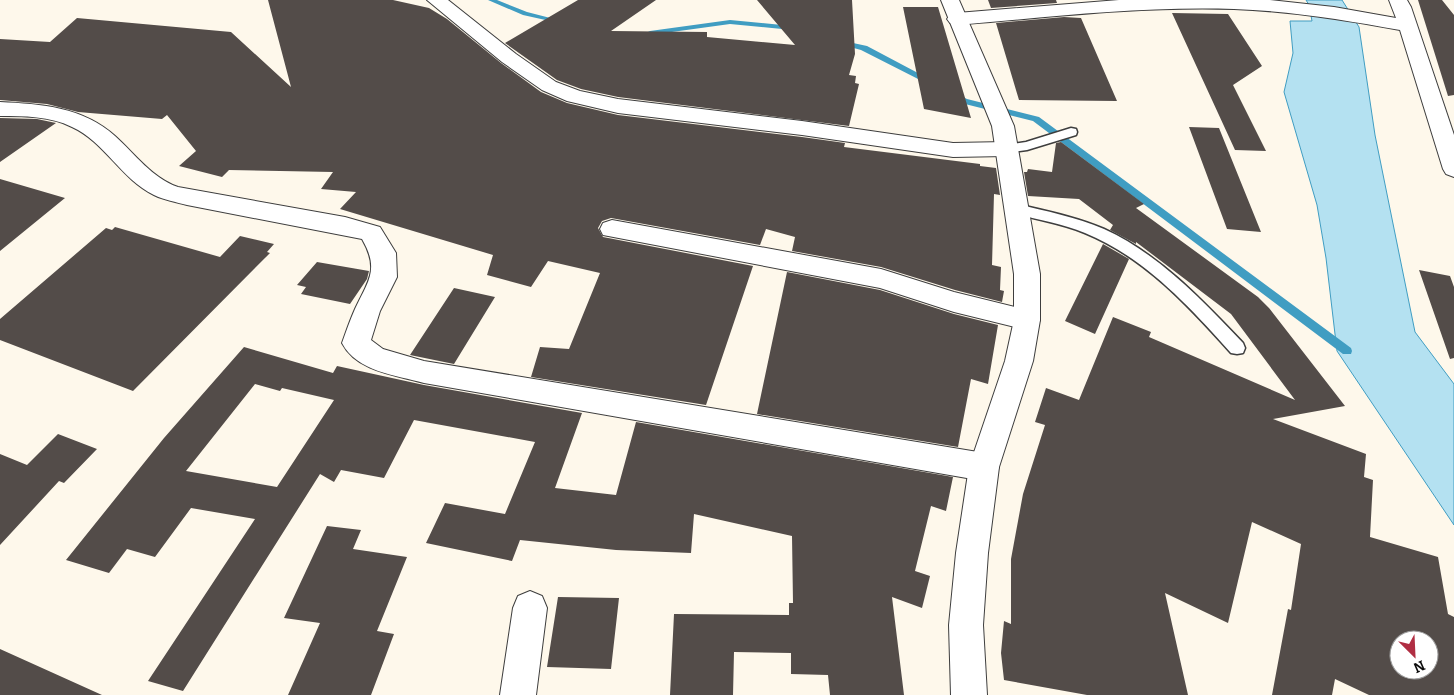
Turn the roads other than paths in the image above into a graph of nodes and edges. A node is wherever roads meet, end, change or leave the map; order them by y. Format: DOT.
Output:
graph roads {
  1 [pos="436,0"];
  2 [pos="950,0"];
  3 [pos="1398,0"];
  4 [pos="1171,1"];
  5 [pos="957,19"];
  6 [pos="1407,26"];
  7 [pos="0,108"];
  8 [pos="1071,132"];
  9 [pos="1005,137"];
  10 [pos="1454,169"];
  11 [pos="1016,209"];
  12 [pos="612,229"];
  13 [pos="1027,320"];
  14 [pos="1237,348"];
  15 [pos="984,467"];
  16 [pos="530,608"];
  17 [pos="518,695"];
  18 [pos="969,695"];
  1 -- 9 [label="street"];
  2 -- 5 [label="street"];
  3 -- 6 [label="street"];
  4 -- 5 [label="street"];
  4 -- 6 [label="street"];
  5 -- 9 [label="street"];
  6 -- 10 [label="street"];
  7 -- 15 [label="street"];
  8 -- 9 [label="lane"];
  9 -- 11 [label="street"];
  11 -- 13 [label="street"];
  11 -- 14 [label="lane"];
  12 -- 13 [label="street"];
  13 -- 15 [label="street"];
  15 -- 18 [label="street"];
  16 -- 17 [label="street"];
}
